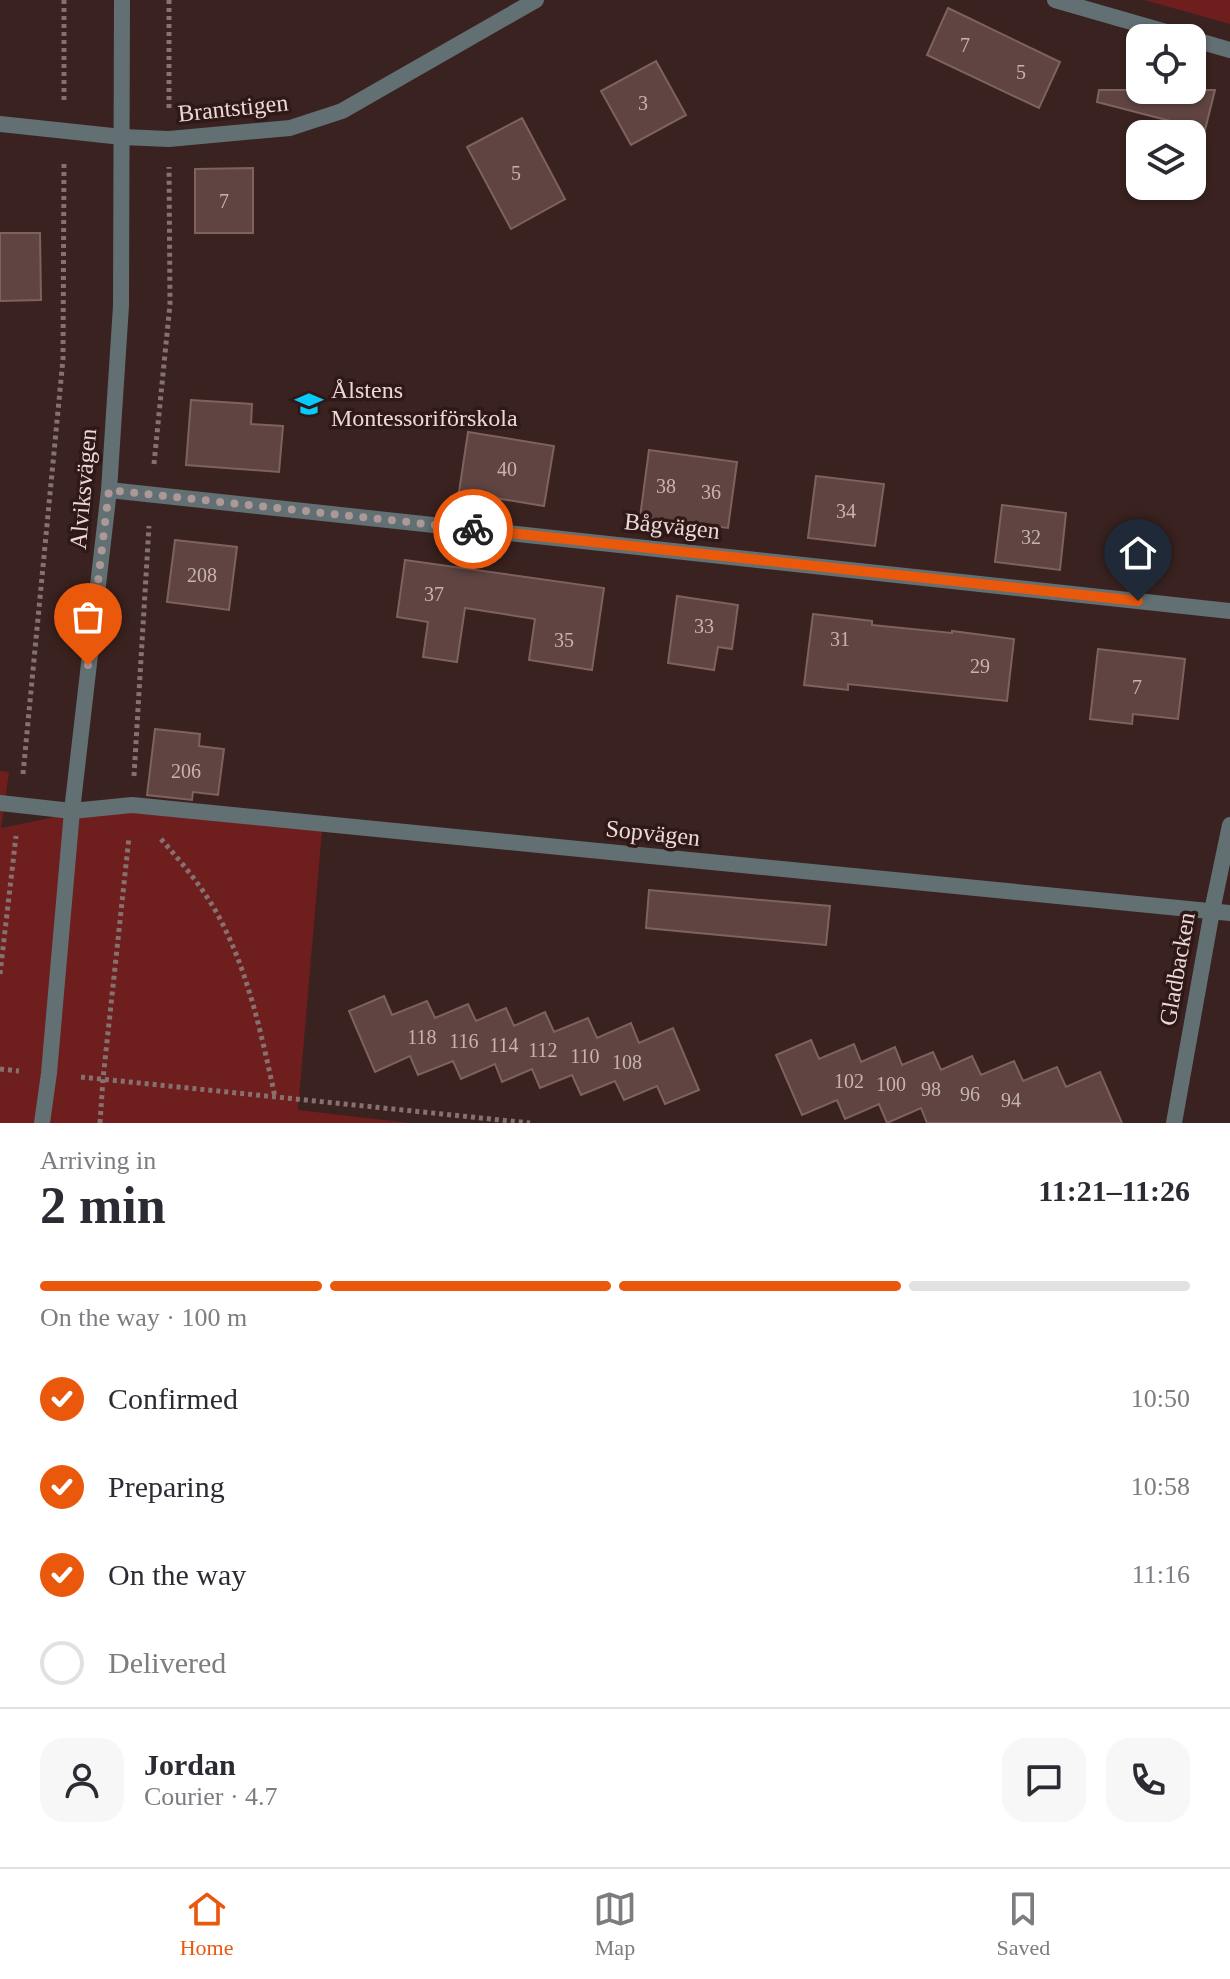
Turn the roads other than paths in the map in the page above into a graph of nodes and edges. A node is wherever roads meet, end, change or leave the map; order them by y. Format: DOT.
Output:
graph roads {
  1 [pos="122,0"];
  2 [pos="536,0"];
  3 [pos="1055,0"];
  4 [pos="1138,24"];
  5 [pos="1206,43"];
  6 [pos="1230,50"];
  7 [pos="0,124"];
  8 [pos="122,137"];
  9 [pos="109,490"];
  10 [pos="1230,611"];
  11 [pos="0,803"];
  12 [pos="72,811"];
  13 [pos="1230,825"];
  14 [pos="1212,911"];
  15 [pos="1230,913"];
  16 [pos="42,1123"];
  17 [pos="1174,1123"];
  1 -- 8 [label="street, Alviksvägen"];
  2 -- 8 [label="street, Brantstigen"];
  3 -- 4 [label="street"];
  5 -- 6 [label="street"];
  7 -- 8 [label="street, Brantstigen"];
  8 -- 9 [label="street, Alviksvägen"];
  9 -- 10 [label="street, Bågvägen"];
  9 -- 12 [label="street, Alviksvägen"];
  11 -- 12 [label="street, Sopvägen"];
  12 -- 14 [label="street, Sopvägen"];
  12 -- 16 [label="street, Alviksvägen"];
  13 -- 14 [label="street, Gladbacken"];
  14 -- 15 [label="street, Sopvägen"];
  14 -- 17 [label="street, Gladbacken"];
}
